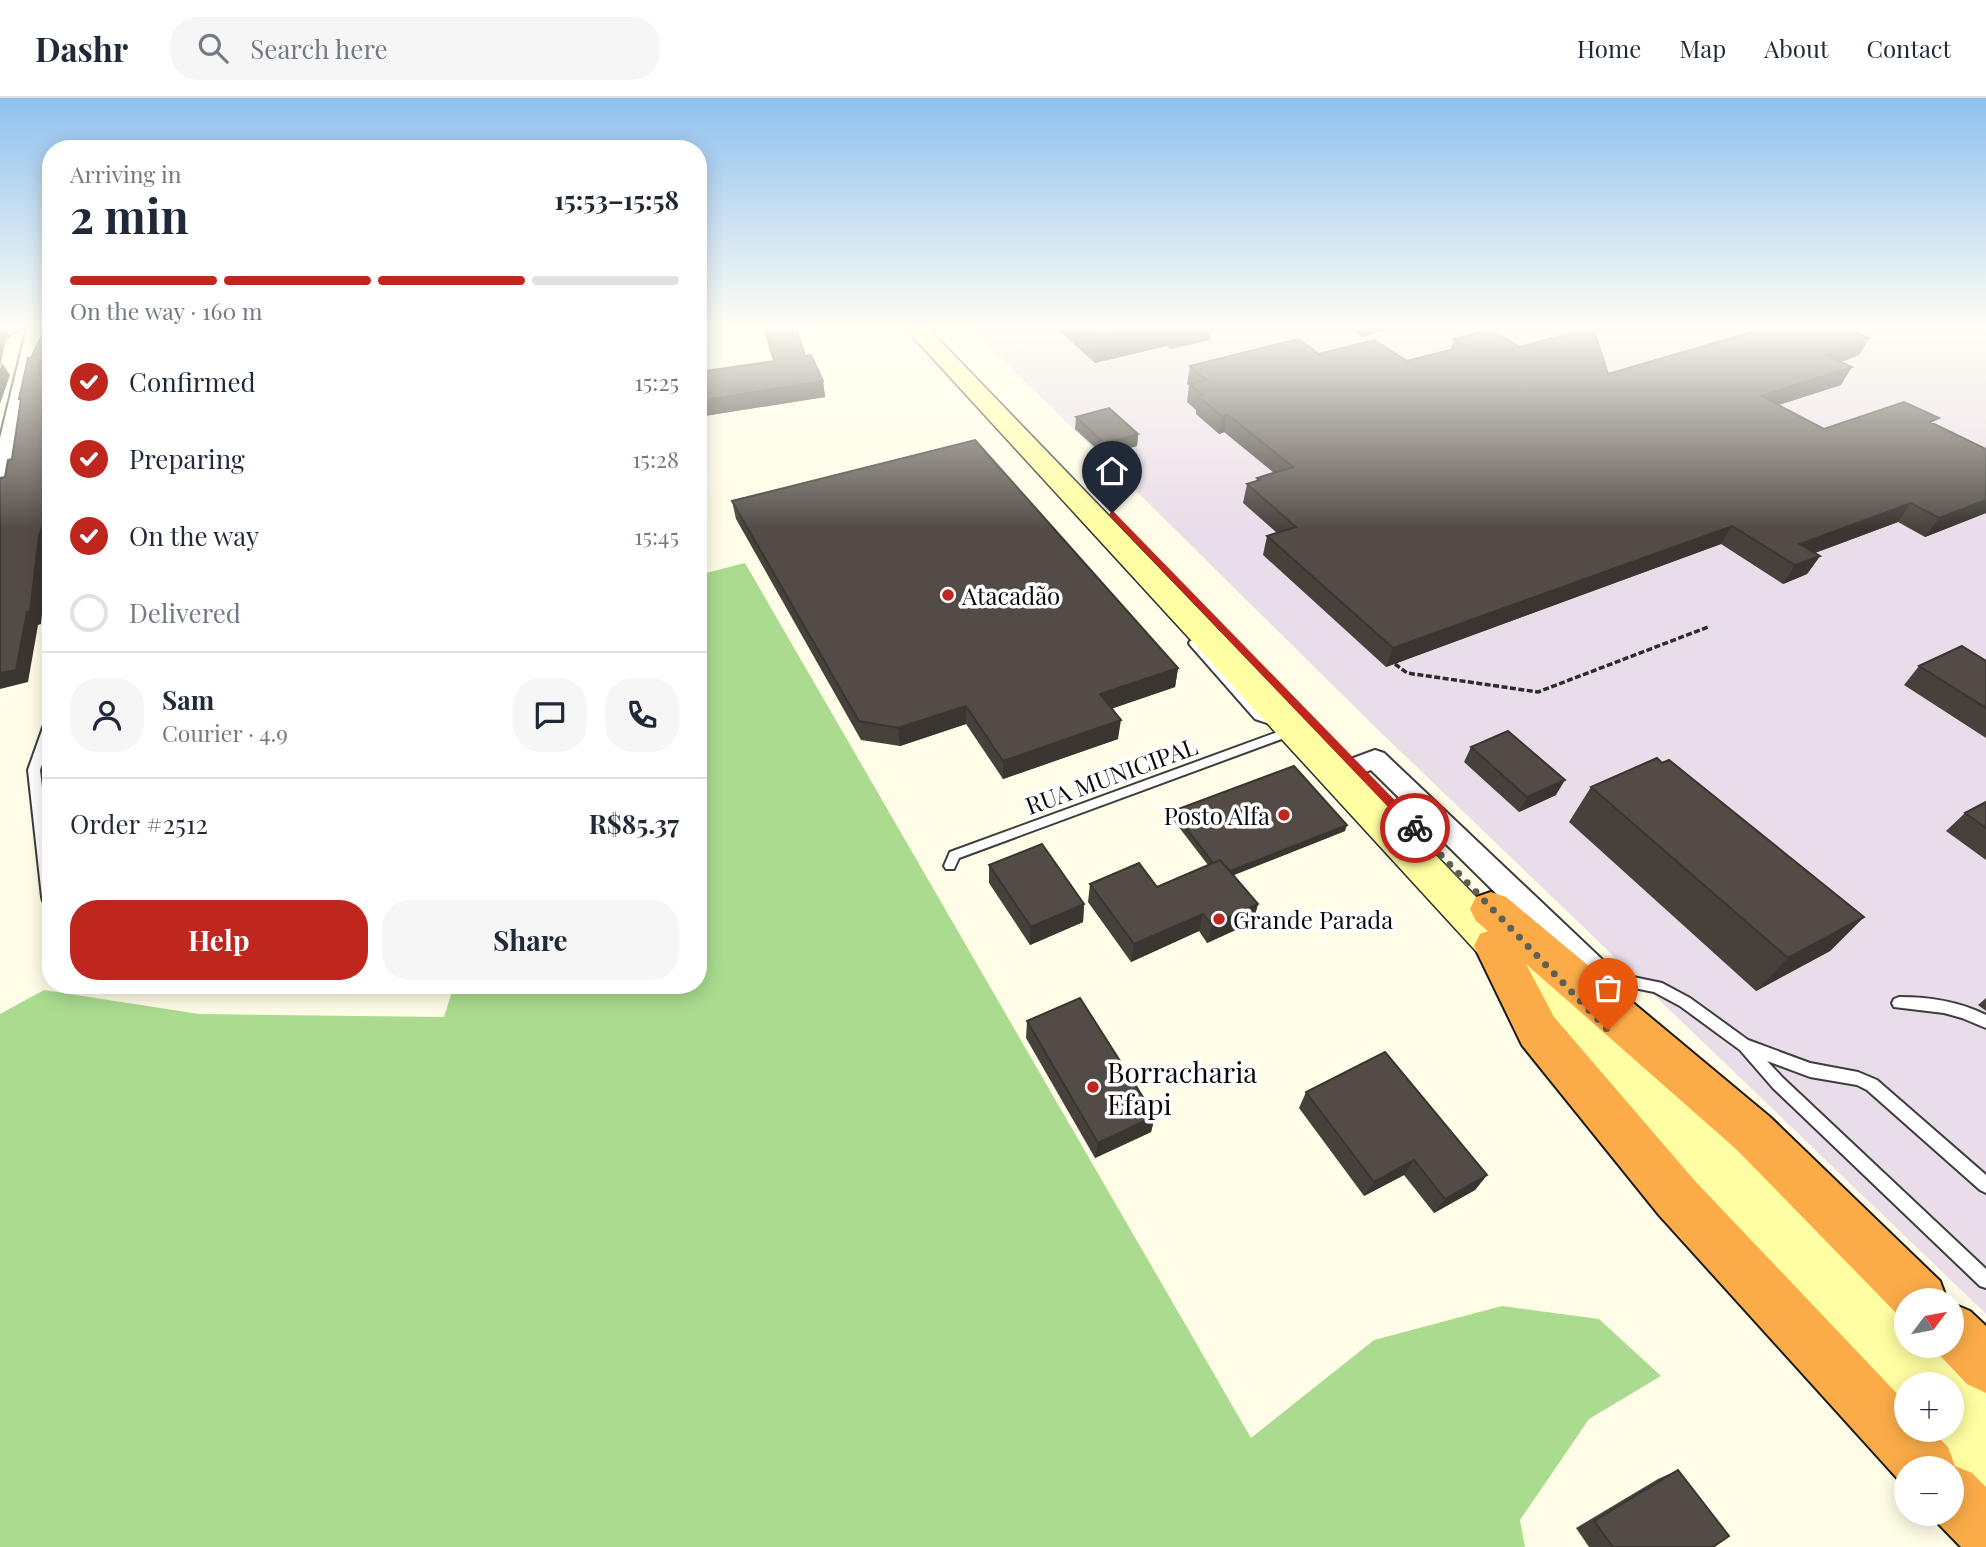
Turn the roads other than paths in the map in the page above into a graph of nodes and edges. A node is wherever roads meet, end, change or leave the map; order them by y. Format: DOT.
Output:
graph roads {
  1 [pos="19,395"];
  2 [pos="978,395"];
  3 [pos="1001,395"];
  4 [pos="1,469"];
  5 [pos="1292,727"];
  6 [pos="42,747"];
  7 [pos="1366,763"];
  8 [pos="42,843"];
  9 [pos="950,866"];
  10 [pos="1493,928"];
  11 [pos="1601,977"];
  12 [pos="1899,1003"];
  13 [pos="1986,1022"];
  14 [pos="1743,1045"];
  15 [pos="1753,1133"];
  16 [pos="1986,1185"];
  17 [pos="1986,1280"];
  18 [pos="1909,1288"];
  19 [pos="1894,1324"];
  20 [pos="1964,1343"];
  21 [pos="1927,1358"];
  22 [pos="1986,1365"];
  23 [pos="1898,1372"];
  24 [pos="1986,1418"];
  25 [pos="1964,1442"];
  26 [pos="1916,1456"];
  27 [pos="1986,1465"];
  28 [pos="1964,1507"];
  29 [pos="1986,1530"];
  1 -- 4 [label="street"];
  2 -- 5 [label="main road"];
  3 -- 7 [label="main road"];
  5 -- 9 [label="lane, RUA MUNICIPAL"];
  5 -- 10 [label="main road"];
  6 -- 8 [label="lane"];
  7 -- 10 [label="main road"];
  7 -- 11 [label="street"];
  10 -- 15 [label="highway"];
  10 -- 19 [label="main road"];
  10 -- 23 [label="main road"];
  10 -- 26 [label="highway"];
  11 -- 14 [label="lane"];
  11 -- 15 [label="street"];
  12 -- 13 [label="lane"];
  14 -- 16 [label="lane"];
  14 -- 17 [label="lane"];
  15 -- 18 [label="highway"];
  20 -- 22 [label="highway"];
  21 -- 24 [label="main road"];
  25 -- 27 [label="main road"];
  28 -- 29 [label="highway"];
}
